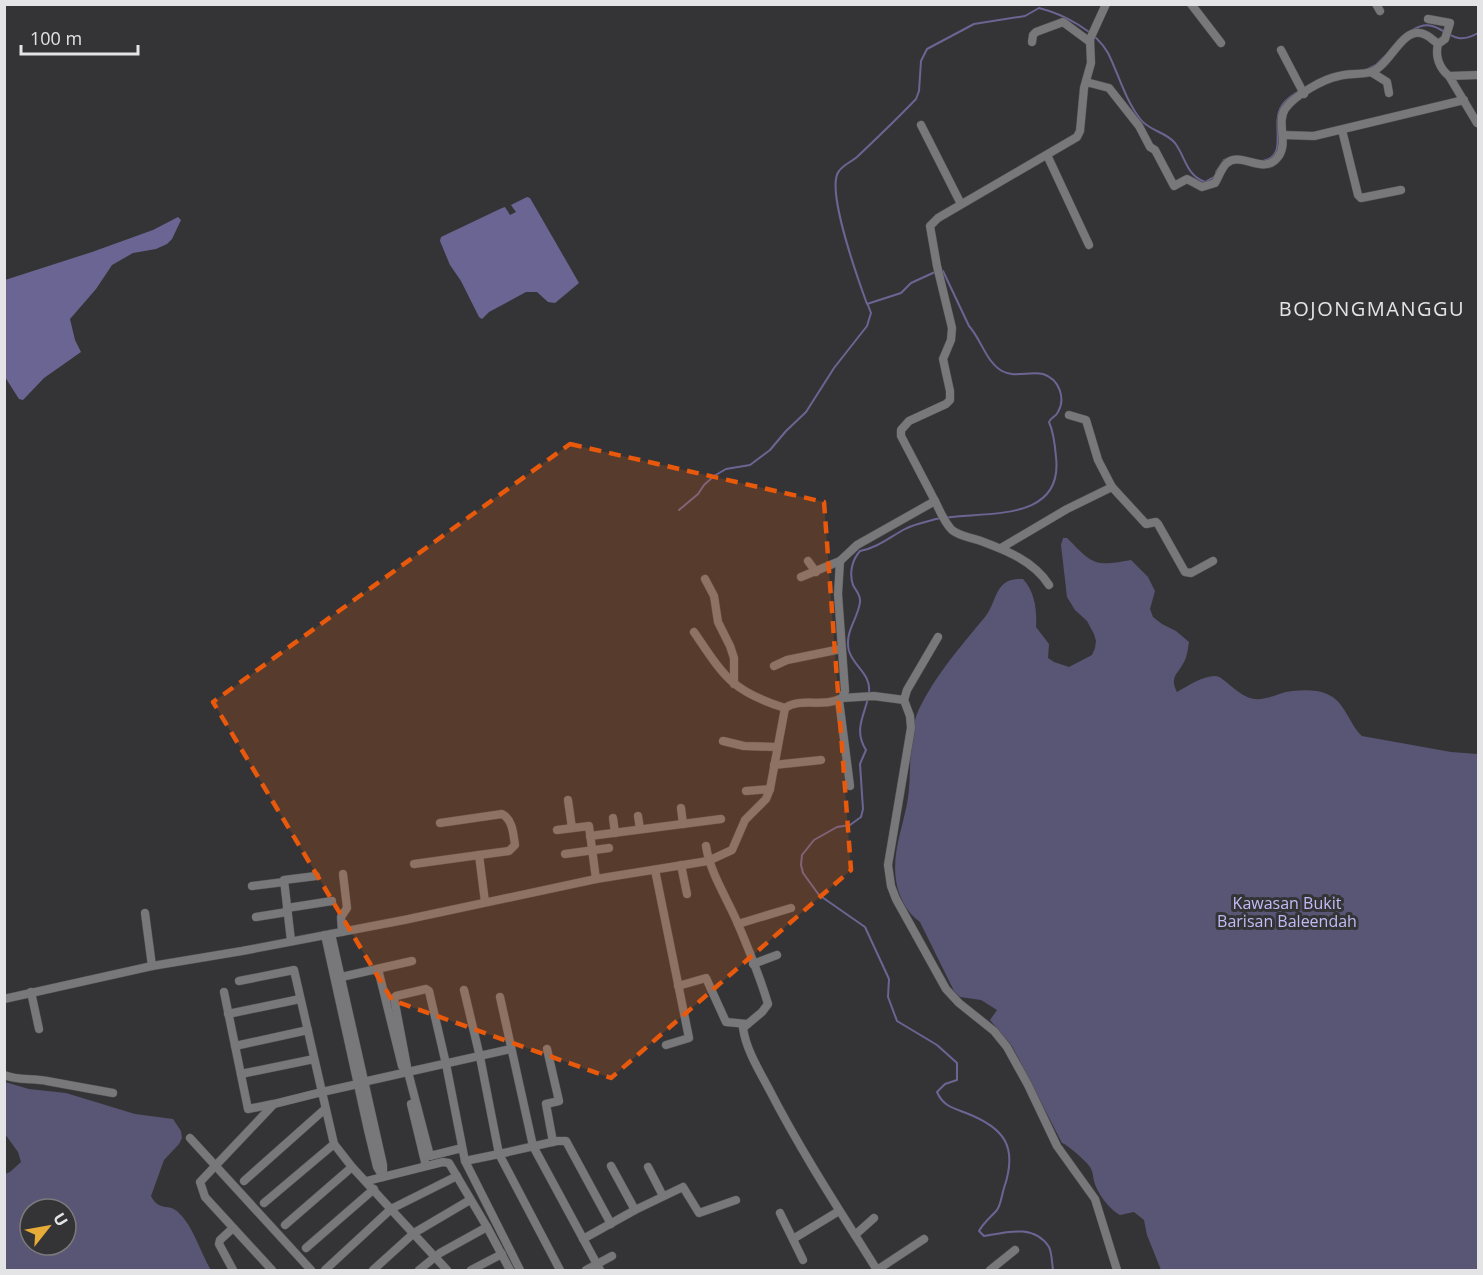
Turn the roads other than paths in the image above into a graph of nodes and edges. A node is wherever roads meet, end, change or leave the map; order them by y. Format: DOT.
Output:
graph roads {
  1 [pos="1106,4"];
  2 [pos="1191,4"];
  3 [pos="1428,18"];
  4 [pos="1090,40"];
  5 [pos="1442,41"];
  6 [pos="1032,42"];
  7 [pos="1221,43"];
  8 [pos="1281,50"];
  9 [pos="1371,72"];
  10 [pos="1479,75"];
  11 [pos="1449,76"];
  12 [pos="1086,82"];
  13 [pos="1302,90"];
  14 [pos="1389,93"];
  15 [pos="1464,100"];
  16 [pos="1477,123"];
  17 [pos="921,125"];
  18 [pos="1342,130"];
  19 [pos="1283,135"];
  20 [pos="1047,155"];
  21 [pos="1401,190"];
  22 [pos="961,204"];
  23 [pos="1089,245"];
  24 [pos="1069,416"];
  25 [pos="1112,487"];
  26 [pos="934,501"];
  27 [pos="1001,548"];
  28 [pos="808,561"];
  29 [pos="840,561"];
  30 [pos="1213,561"];
  31 [pos="816,572"];
  32 [pos="801,577"];
  33 [pos="705,579"];
  34 [pos="1049,585"];
  35 [pos="694,632"];
  36 [pos="938,637"];
  37 [pos="841,650"];
  38 [pos="774,666"];
  39 [pos="734,684"];
  40 [pos="840,699"];
  41 [pos="904,700"];
  42 [pos="784,708"];
  43 [pos="723,741"];
  44 [pos="776,747"];
  45 [pos="821,760"];
  46 [pos="774,765"];
  47 [pos="850,786"];
  48 [pos="770,789"];
  49 [pos="746,792"];
  50 [pos="568,800"];
  51 [pos="681,808"];
  52 [pos="638,816"];
  53 [pos="613,818"];
  54 [pos="721,819"];
  55 [pos="440,823"];
  56 [pos="684,824"];
  57 [pos="572,828"];
  58 [pos="557,830"];
  59 [pos="640,830"];
  60 [pos="615,833"];
  61 [pos="590,836"];
  62 [pos="706,846"];
  63 [pos="609,848"];
  64 [pos="592,850"];
  65 [pos="565,854"];
  66 [pos="479,855"];
  67 [pos="708,861"];
  68 [pos="414,864"];
  69 [pos="681,865"];
  70 [pos="655,870"];
  71 [pos="343,873"];
  72 [pos="315,876"];
  73 [pos="596,879"];
  74 [pos="284,882"];
  75 [pos="252,886"];
  76 [pos="687,894"];
  77 [pos="332,902"];
  78 [pos="485,902"];
  79 [pos="790,908"];
  80 [pos="287,910"];
  81 [pos="145,913"];
  82 [pos="256,917"];
  83 [pos="738,924"];
  84 [pos="342,932"];
  85 [pos="328,934"];
  86 [pos="291,941"];
  87 [pos="777,955"];
  88 [pos="412,960"];
  89 [pos="753,964"];
  90 [pos="152,966"];
  91 [pos="378,969"];
  92 [pos="338,978"];
  93 [pos="239,981"];
  94 [pos="678,986"];
  95 [pos="464,990"];
  96 [pos="31,992"];
  97 [pos="224,992"];
  98 [pos="500,997"];
  99 [pos="4,999"];
  100 [pos="300,999"];
  101 [pos="228,1014"];
  102 [pos="747,1024"];
  103 [pos="39,1029"];
  104 [pos="308,1030"];
  105 [pos="666,1045"];
  106 [pos="235,1046"];
  107 [pos="548,1048"];
  108 [pos="511,1049"];
  109 [pos="480,1057"];
  110 [pos="314,1059"];
  111 [pos="446,1064"];
  112 [pos="406,1072"];
  113 [pos="241,1074"];
  114 [pos="4,1075"];
  115 [pos="361,1083"];
  116 [pos="113,1092"];
  117 [pos="322,1092"];
  118 [pos="274,1104"];
  119 [pos="325,1109"];
  120 [pos="190,1138"];
  121 [pos="553,1142"];
  122 [pos="334,1144"];
  123 [pos="533,1146"];
  124 [pos="462,1148"];
  125 [pos="499,1154"];
  126 [pos="465,1161"];
  127 [pos="215,1165"];
  128 [pos="426,1166"];
  129 [pos="611,1166"];
  130 [pos="352,1167"];
  131 [pos="648,1167"];
  132 [pos="457,1176"];
  133 [pos="383,1177"];
  134 [pos="244,1181"];
  135 [pos="367,1181"];
  136 [pos="374,1189"];
  137 [pos="663,1196"];
  138 [pos="470,1200"];
  139 [pos="736,1200"];
  140 [pos="264,1203"];
  141 [pos="391,1209"];
  142 [pos="635,1210"];
  143 [pos="839,1211"];
  144 [pos="780,1213"];
  145 [pos="874,1218"];
  146 [pos="610,1224"];
  147 [pos="285,1225"];
  148 [pos="487,1227"];
  149 [pos="233,1228"];
  150 [pos="414,1233"];
  151 [pos="855,1235"];
  152 [pos="584,1239"];
  153 [pos="793,1239"];
  154 [pos="924,1239"];
  155 [pos="306,1248"];
  156 [pos="1015,1250"];
  157 [pos="502,1254"];
  158 [pos="435,1256"];
  159 [pos="612,1256"];
  160 [pos="803,1260"];
  161 [pos="598,1267"];
  162 [pos="233,1270"];
  163 [pos="272,1270"];
  164 [pos="311,1270"];
  165 [pos="325,1270"];
  166 [pos="373,1270"];
  167 [pos="419,1270"];
  168 [pos="447,1270"];
  169 [pos="471,1270"];
  170 [pos="510,1270"];
  171 [pos="520,1270"];
  172 [pos="560,1270"];
  173 [pos="586,1270"];
  174 [pos="877,1270"];
  175 [pos="990,1270"];
  176 [pos="1117,1270"];
  1 -- 4 [label="street"];
  2 -- 7 [label="street"];
  3 -- 5 [label="street"];
  4 -- 6 [label="street"];
  4 -- 12 [label="street"];
  5 -- 9 [label="street"];
  5 -- 11 [label="street"];
  8 -- 13 [label="street"];
  9 -- 13 [label="street"];
  9 -- 14 [label="street"];
  10 -- 11 [label="street"];
  11 -- 15 [label="street"];
  12 -- 19 [label="street"];
  12 -- 20 [label="street"];
  13 -- 19 [label="street"];
  15 -- 16 [label="street"];
  15 -- 18 [label="street"];
  17 -- 22 [label="street"];
  18 -- 19 [label="street"];
  18 -- 21 [label="street"];
  20 -- 22 [label="street"];
  20 -- 23 [label="street"];
  22 -- 26 [label="street"];
  24 -- 25 [label="street"];
  25 -- 27 [label="street"];
  25 -- 30 [label="street"];
  26 -- 27 [label="street"];
  26 -- 29 [label="street"];
  27 -- 34 [label="street"];
  28 -- 31 [label="street"];
  29 -- 31 [label="street"];
  29 -- 37 [label="street"];
  31 -- 32 [label="street"];
  33 -- 39 [label="street"];
  35 -- 39 [label="street"];
  36 -- 41 [label="street"];
  37 -- 38 [label="street"];
  37 -- 40 [label="street"];
  39 -- 42 [label="street"];
  40 -- 41 [label="street"];
  40 -- 42 [label="street"];
  40 -- 47 [label="street"];
  41 -- 176 [label="street"];
  42 -- 44 [label="street"];
  43 -- 44 [label="street"];
  44 -- 46 [label="street"];
  45 -- 46 [label="street"];
  46 -- 48 [label="street"];
  48 -- 49 [label="street"];
  48 -- 67 [label="street"];
  50 -- 57 [label="street"];
  51 -- 56 [label="street"];
  52 -- 59 [label="street"];
  53 -- 60 [label="street"];
  54 -- 56 [label="street"];
  55 -- 66 [label="street"];
  56 -- 59 [label="street"];
  57 -- 58 [label="street"];
  57 -- 61 [label="street"];
  59 -- 60 [label="street"];
  60 -- 61 [label="street"];
  61 -- 64 [label="street"];
  62 -- 67 [label="street"];
  63 -- 64 [label="street"];
  64 -- 65 [label="street"];
  64 -- 73 [label="street"];
  66 -- 68 [label="street"];
  66 -- 78 [label="street"];
  67 -- 69 [label="street"];
  67 -- 83 [label="street"];
  69 -- 70 [label="street"];
  69 -- 76 [label="street"];
  70 -- 73 [label="street"];
  70 -- 94 [label="street"];
  71 -- 84 [label="street"];
  72 -- 74 [label="street"];
  73 -- 78 [label="street"];
  74 -- 75 [label="street"];
  74 -- 80 [label="street"];
  77 -- 80 [label="street"];
  78 -- 84 [label="street"];
  79 -- 83 [label="street"];
  80 -- 82 [label="street"];
  80 -- 86 [label="street"];
  81 -- 90 [label="street"];
  83 -- 89 [label="street"];
  84 -- 85 [label="street"];
  85 -- 86 [label="street"];
  85 -- 92 [label="street"];
  86 -- 90 [label="street"];
  87 -- 89 [label="street"];
  88 -- 91 [label="street"];
  89 -- 102 [label="street"];
  90 -- 96 [label="street"];
  91 -- 92 [label="street"];
  91 -- 112 [label="street"];
  92 -- 115 [label="street"];
  93 -- 100 [label="street"];
  94 -- 102 [label="street"];
  94 -- 105 [label="street"];
  95 -- 109 [label="street"];
  96 -- 99 [label="street"];
  96 -- 103 [label="street"];
  97 -- 101 [label="street"];
  98 -- 108 [label="street"];
  100 -- 101 [label="street"];
  100 -- 104 [label="street"];
  101 -- 106 [label="street"];
  102 -- 143 [label="street"];
  104 -- 106 [label="street"];
  104 -- 110 [label="street"];
  106 -- 113 [label="street"];
  107 -- 121 [label="street"];
  108 -- 109 [label="street"];
  108 -- 123 [label="street"];
  109 -- 111 [label="street"];
  109 -- 125 [label="street"];
  110 -- 113 [label="street"];
  110 -- 117 [label="street"];
  111 -- 112 [label="street"];
  111 -- 112 [label="street"];
  111 -- 124 [label="street"];
  112 -- 115 [label="street"];
  112 -- 124 [label="street"];
  112 -- 128 [label="street"];
  113 -- 118 [label="street"];
  114 -- 116 [label="street"];
  115 -- 117 [label="street"];
  115 -- 133 [label="street"];
  117 -- 118 [label="street"];
  117 -- 119 [label="street"];
  118 -- 127 [label="street"];
  119 -- 122 [label="street"];
  119 -- 134 [label="street"];
  120 -- 127 [label="street"];
  121 -- 123 [label="street"];
  121 -- 146 [label="street"];
  122 -- 130 [label="street"];
  122 -- 140 [label="street"];
  123 -- 125 [label="street"];
  123 -- 152 [label="street"];
  124 -- 126 [label="street"];
  125 -- 126 [label="street"];
  125 -- 172 [label="street"];
  126 -- 171 [label="street"];
  127 -- 149 [label="street"];
  127 -- 164 [label="street"];
  128 -- 132 [label="street"];
  128 -- 133 [label="street"];
  129 -- 142 [label="street"];
  130 -- 135 [label="street"];
  130 -- 147 [label="street"];
  131 -- 137 [label="street"];
  132 -- 138 [label="street"];
  132 -- 141 [label="street"];
  133 -- 135 [label="street"];
  135 -- 136 [label="street"];
  136 -- 141 [label="street"];
  136 -- 155 [label="street"];
  137 -- 139 [label="street"];
  137 -- 142 [label="street"];
  138 -- 148 [label="street"];
  138 -- 150 [label="street"];
  141 -- 150 [label="street"];
  141 -- 165 [label="street"];
  142 -- 146 [label="street"];
  143 -- 151 [label="street"];
  143 -- 153 [label="street"];
  144 -- 153 [label="street"];
  145 -- 151 [label="street"];
  146 -- 152 [label="street"];
  148 -- 157 [label="street"];
  148 -- 158 [label="street"];
  149 -- 162 [label="street"];
  149 -- 163 [label="street"];
  150 -- 158 [label="street"];
  150 -- 166 [label="street"];
  151 -- 174 [label="street"];
  152 -- 161 [label="street"];
  153 -- 160 [label="street"];
  154 -- 174 [label="street"];
  156 -- 175 [label="street"];
  157 -- 169 [label="street"];
  157 -- 170 [label="street"];
  158 -- 167 [label="street"];
  158 -- 168 [label="street"];
  159 -- 161 [label="street"];
  161 -- 173 [label="street"];
}
